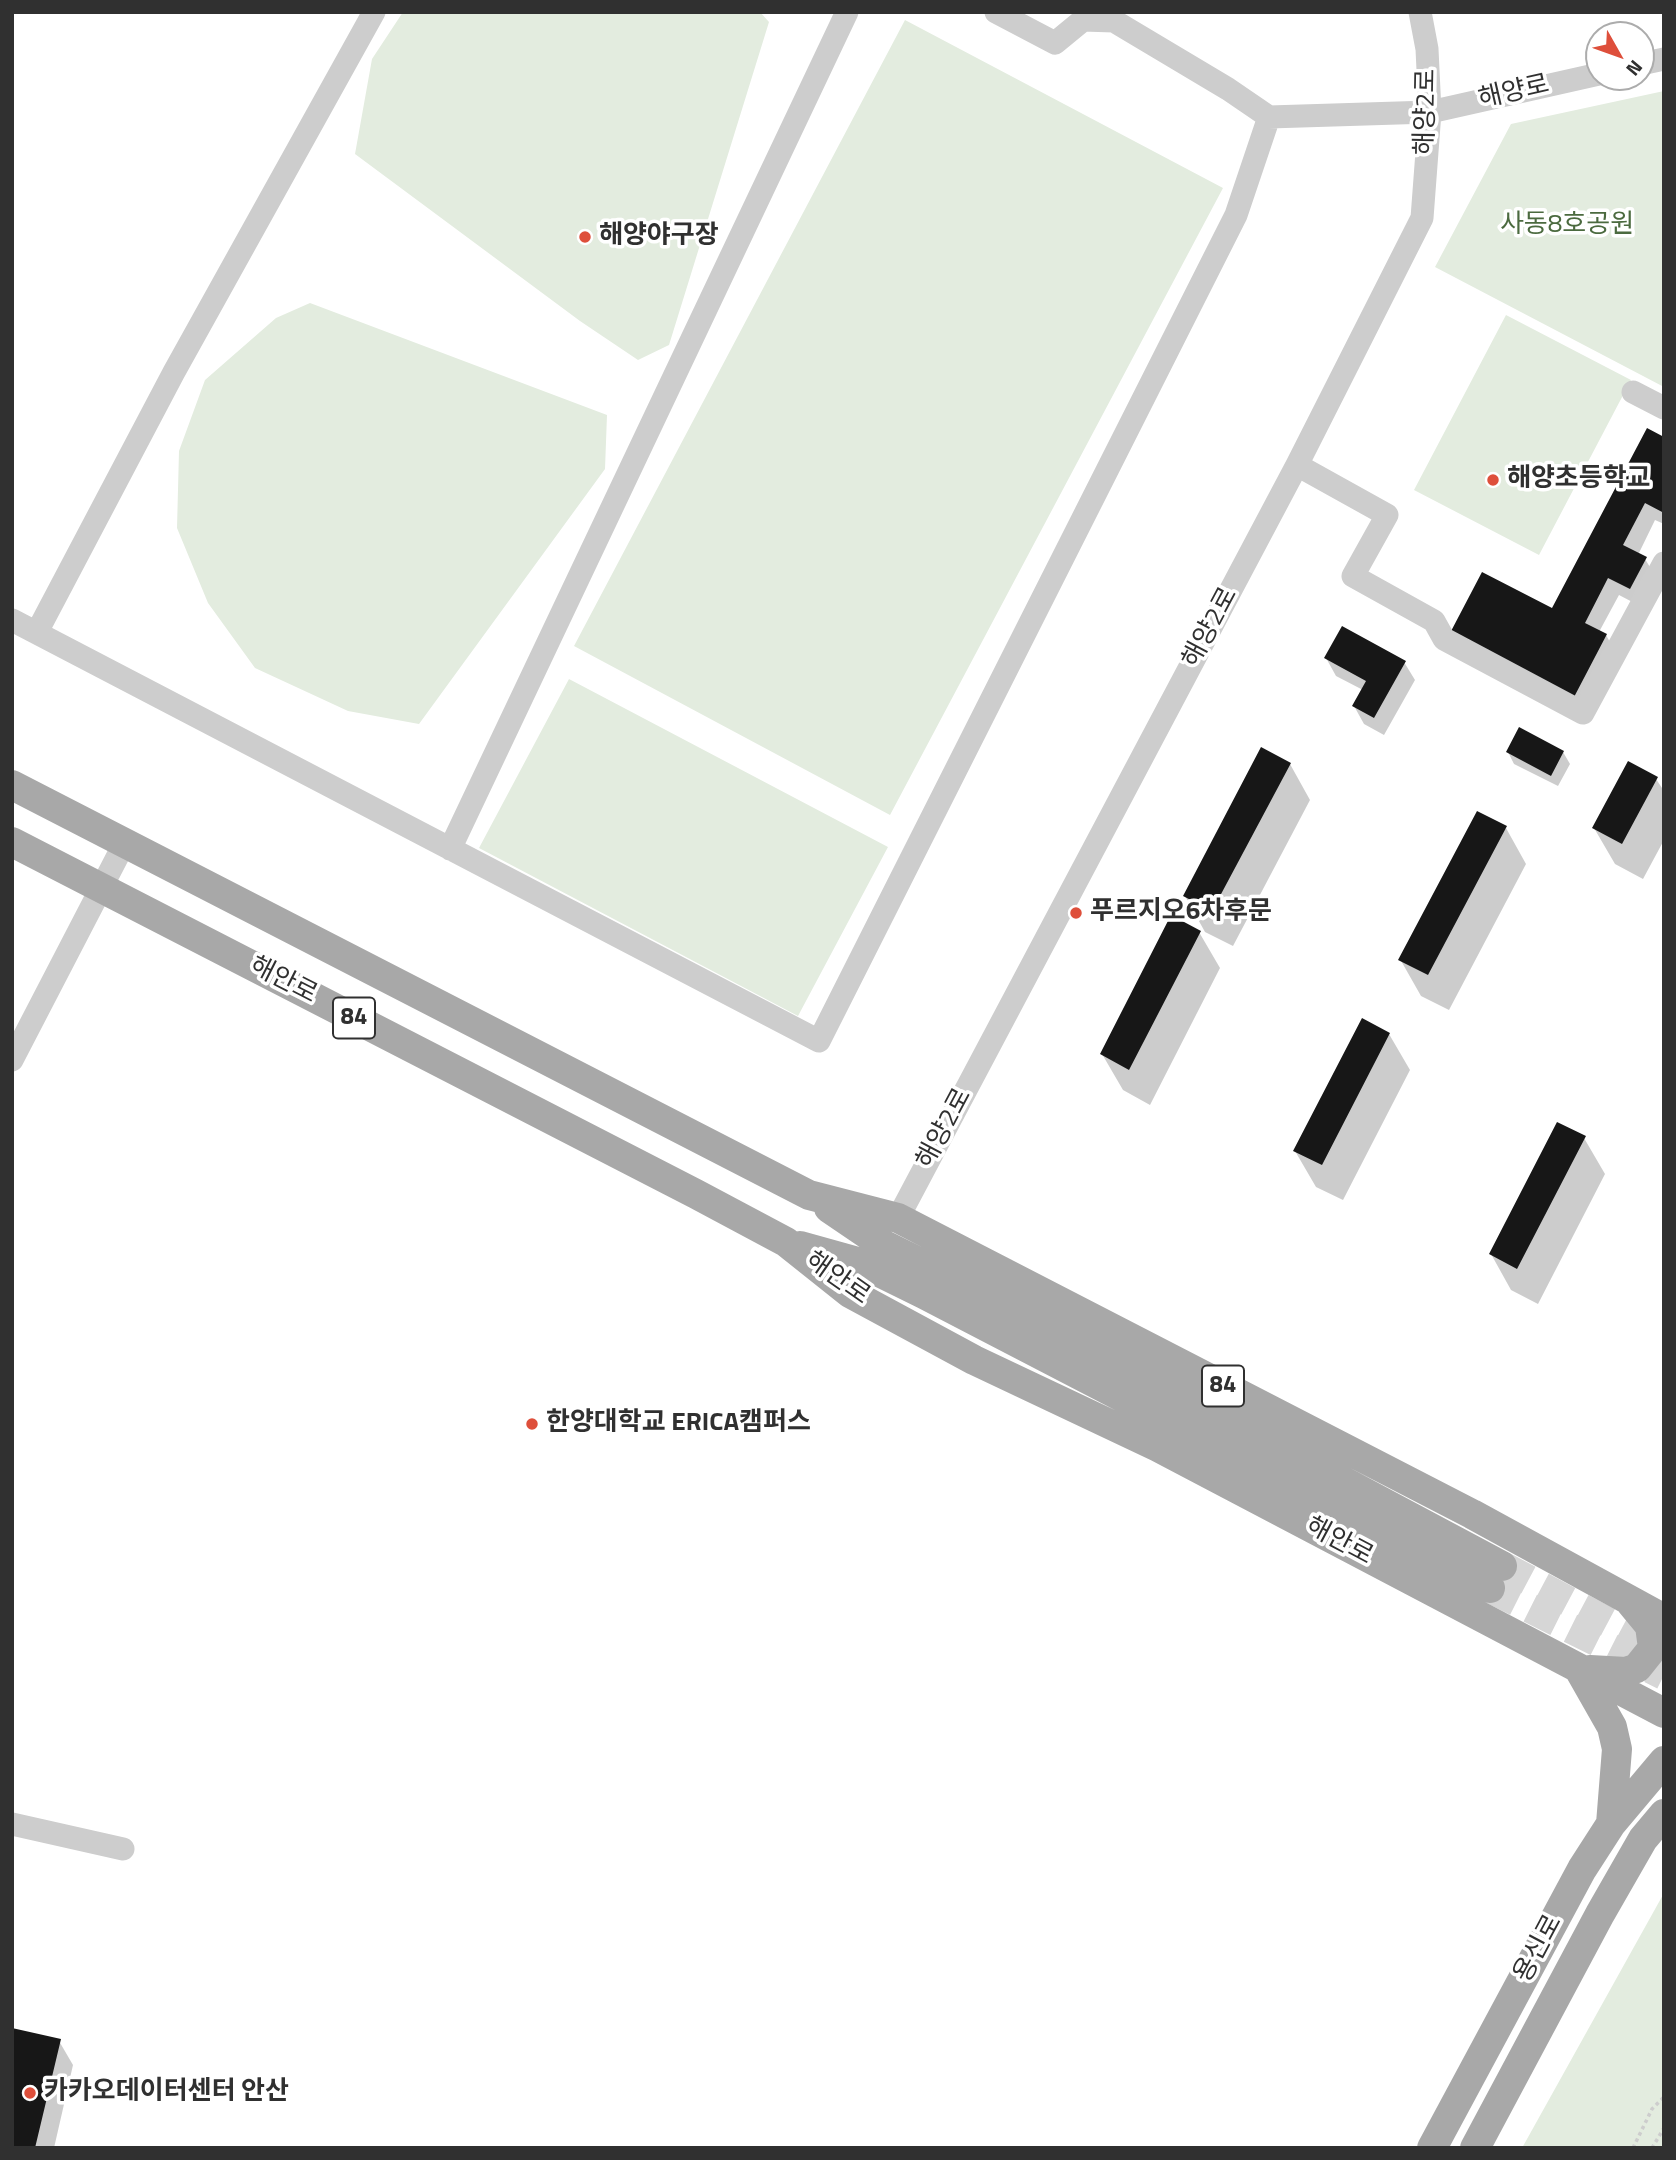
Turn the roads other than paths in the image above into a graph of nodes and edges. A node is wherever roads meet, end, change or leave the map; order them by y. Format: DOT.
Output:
graph roads {
  1 [pos="374,12"];
  2 [pos="847,12"];
  3 [pos="996,12"];
  4 [pos="1420,12"];
  5 [pos="1585,77"];
  6 [pos="1430,112"];
  7 [pos="1269,117"];
  8 [pos="1633,392"];
  9 [pos="1664,408"];
  10 [pos="1297,465"];
  11 [pos="1664,563"];
  12 [pos="12,620"];
  13 [pos="37,632"];
  14 [pos="12,785"];
  15 [pos="12,842"];
  16 [pos="124,844"];
  17 [pos="450,849"];
  18 [pos="101,888"];
  19 [pos="12,1060"];
  20 [pos="809,1195"];
  21 [pos="898,1218"];
  22 [pos="786,1242"];
  23 [pos="1628,1600"];
  24 [pos="1662,1615"];
  25 [pos="1579,1669"];
  26 [pos="1664,1713"];
  27 [pos="1664,1761"];
  28 [pos="1664,1814"];
  29 [pos="12,1824"];
  30 [pos="1611,1824"];
  31 [pos="123,1849"];
  32 [pos="1432,2148"];
  33 [pos="1475,2148"];
  1 -- 13 [label="street"];
  2 -- 17 [label="street"];
  3 -- 7 [label="street"];
  4 -- 6 [label="street, 해양2로"];
  5 -- 6 [label="street, 해양로"];
  6 -- 7 [label="street, 해양로"];
  6 -- 10 [label="street, 해양2로"];
  7 -- 17 [label="street"];
  8 -- 9 [label="street"];
  10 -- 11 [label="street"];
  10 -- 21 [label="street, 해양2로"];
  12 -- 13 [label="street"];
  13 -- 17 [label="street"];
  14 -- 16 [label="main road, 해안로 / 84"];
  15 -- 18 [label="main road, 해안로 / 84"];
  16 -- 18 [label="street"];
  16 -- 20 [label="main road, 해안로 / 84"];
  18 -- 19 [label="street"];
  18 -- 22 [label="main road, 해안로 / 84"];
  20 -- 21 [label="main road, 해안로 / 84"];
  20 -- 22 [label="main road"];
  21 -- 23 [label="main road, 해안로 / 84"];
  22 -- 25 [label="main road, 해안로 / 84"];
  23 -- 24 [label="main road, 해안로"];
  23 -- 25 [label="main road"];
  25 -- 26 [label="main road, 해안로 / 84"];
  25 -- 30 [label="main road"];
  27 -- 30 [label="main road, 용신로"];
  28 -- 33 [label="main road, 용신로"];
  29 -- 31 [label="street"];
  30 -- 32 [label="main road, 용신로"];
}
